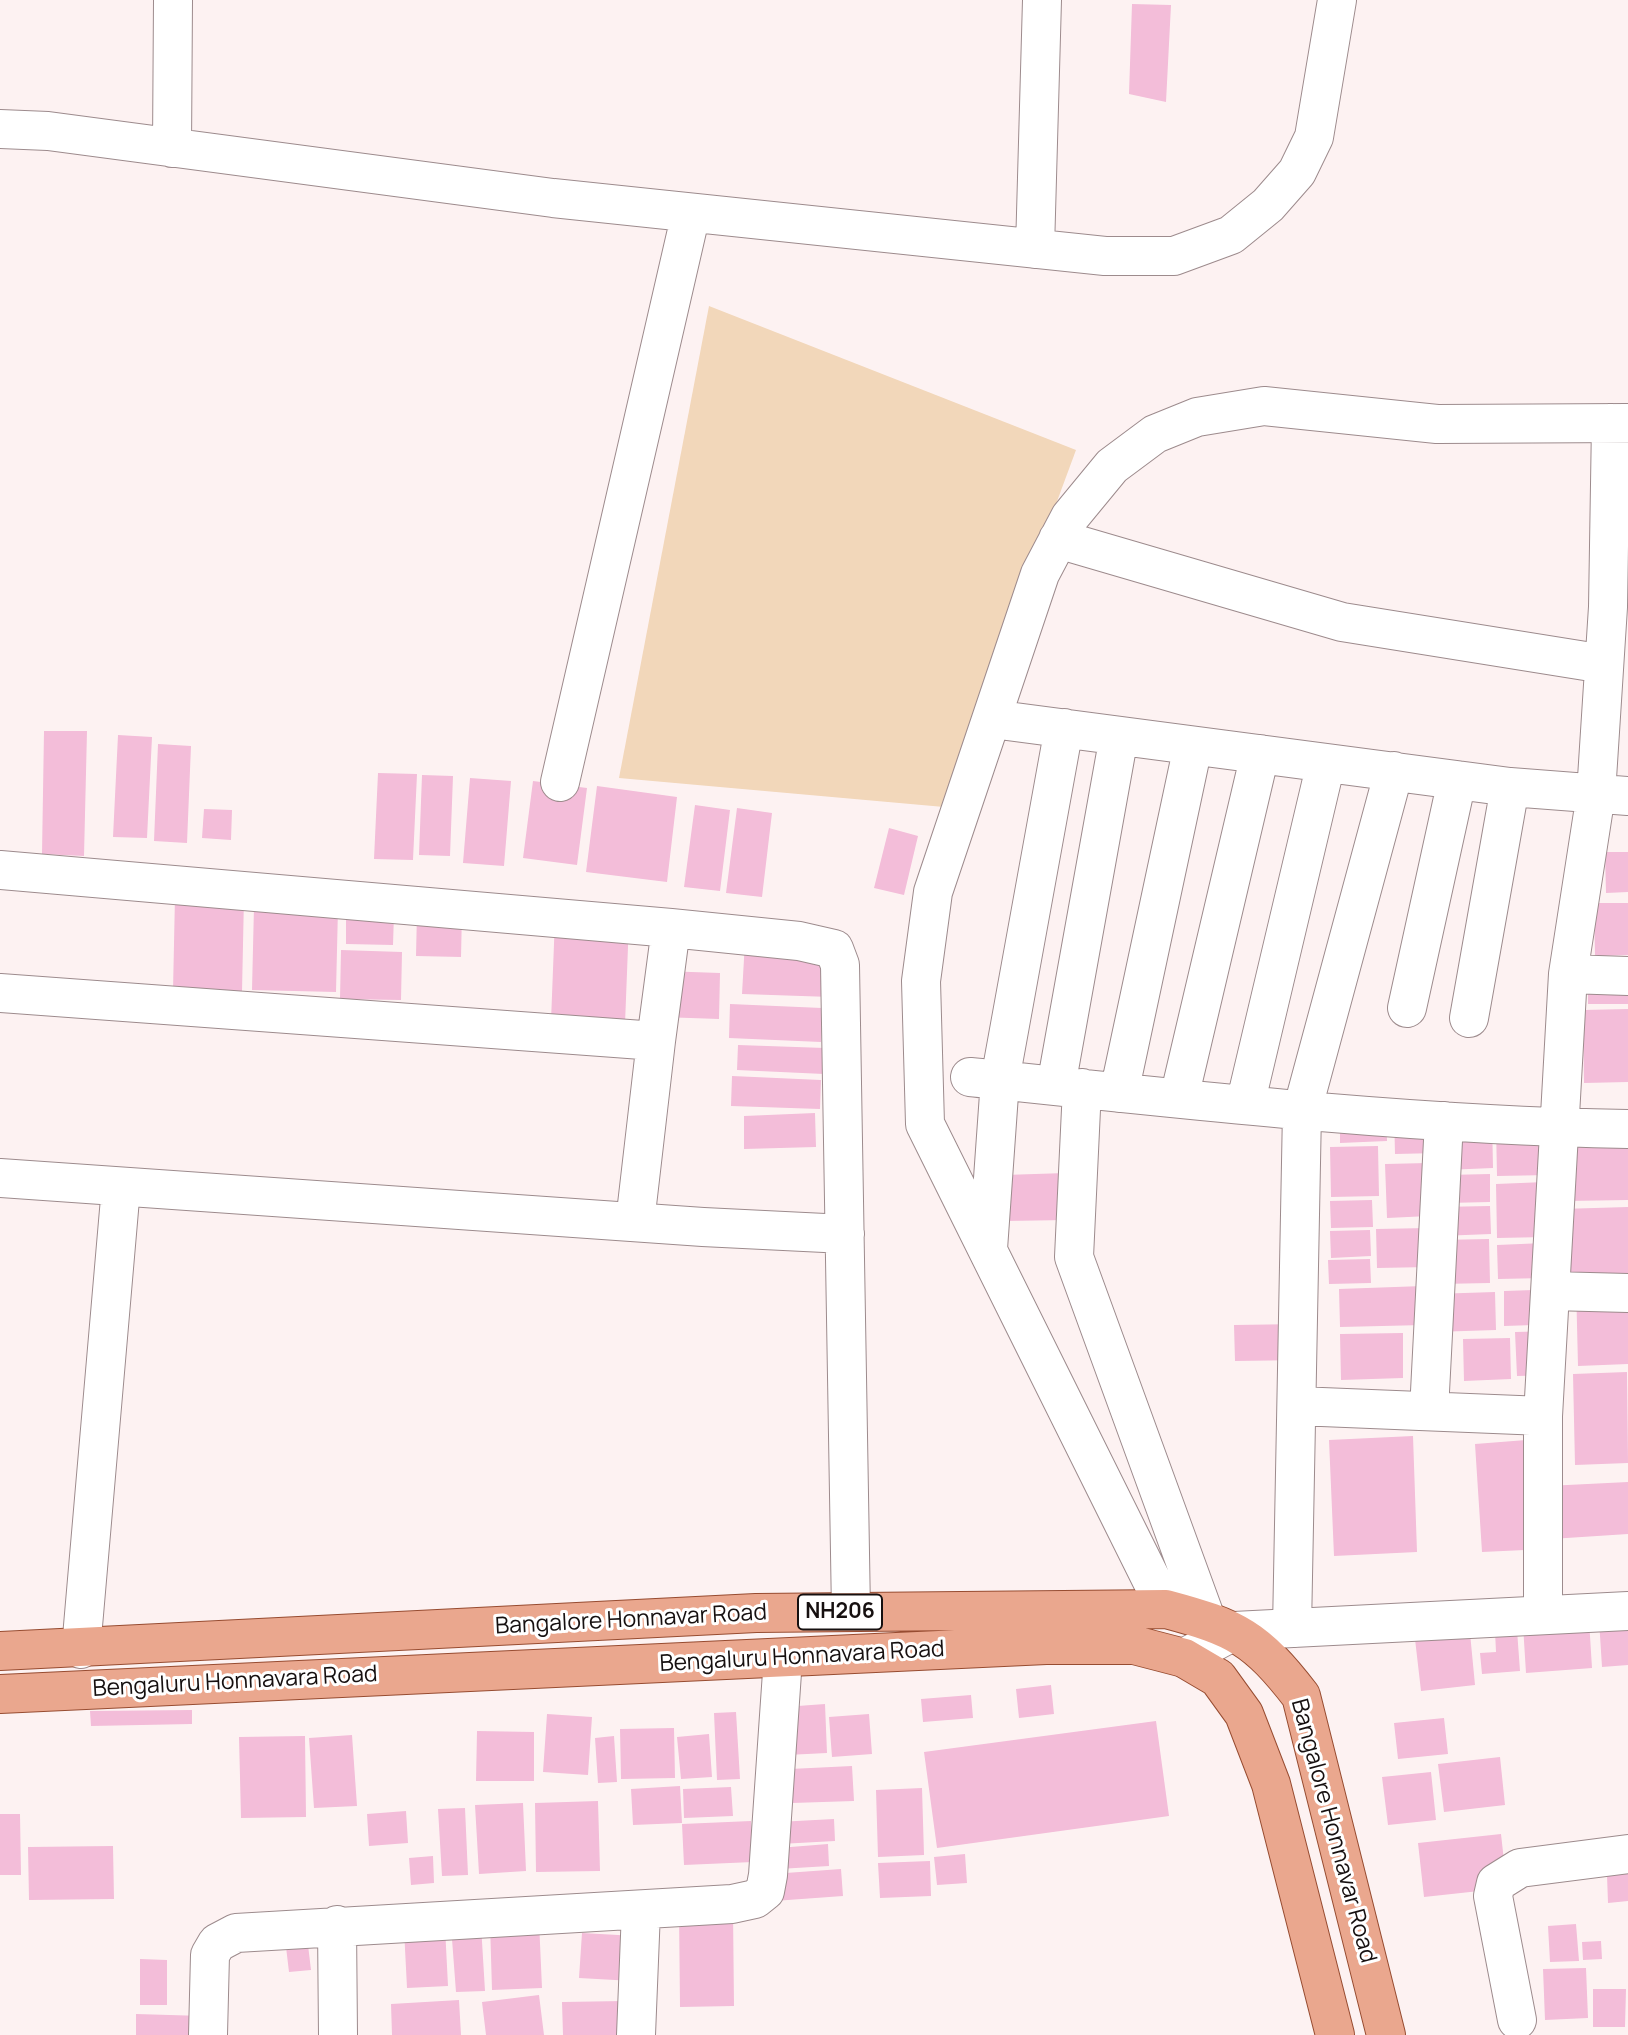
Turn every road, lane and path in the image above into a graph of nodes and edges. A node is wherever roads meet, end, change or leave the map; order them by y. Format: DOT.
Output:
graph roads {
  1 [pos="173,0"];
  2 [pos="1042,0"];
  3 [pos="1337,0"];
  4 [pos="0,129"];
  5 [pos="172,148"];
  6 [pos="691,214"];
  7 [pos="1035,249"];
  8 [pos="1619,423"];
  9 [pos="1058,539"];
  10 [pos="1618,607"];
  11 [pos="1604,664"];
  12 [pos="992,719"];
  13 [pos="1064,729"];
  14 [pos="1119,736"];
  15 [pos="1193,746"];
  16 [pos="1259,754"];
  17 [pos="1326,763"];
  18 [pos="1394,771"];
  19 [pos="1457,780"];
  20 [pos="561,782"];
  21 [pos="1510,787"];
  22 [pos="1612,795"];
  23 [pos="0,870"];
  24 [pos="671,928"];
  25 [pos="1568,974"];
  26 [pos="1628,976"];
  27 [pos="0,993"];
  28 [pos="1407,1007"];
  29 [pos="1469,1018"];
  30 [pos="656,1041"];
  31 [pos="985,1079"];
  32 [pos="1069,1087"];
  33 [pos="1119,1093"];
  34 [pos="1179,1098"];
  35 [pos="1245,1105"];
  36 [pos="1302,1111"];
  37 [pos="1444,1121"];
  38 [pos="1562,1128"];
  39 [pos="1628,1129"];
  40 [pos="0,1178"];
  41 [pos="121,1187"];
  42 [pos="635,1222"];
  43 [pos="845,1234"];
  44 [pos="987,1251"];
  45 [pos="1551,1291"];
  46 [pos="1628,1293"];
  47 [pos="1297,1406"];
  48 [pos="1429,1411"];
  49 [pos="1543,1416"];
  50 [pos="1166,1609"];
  51 [pos="851,1611"];
  52 [pos="1628,1611"];
  53 [pos="1543,1615"];
  54 [pos="1220,1625"];
  55 [pos="1292,1628"];
  56 [pos="81,1649"];
  57 [pos="0,1651"];
  58 [pos="783,1658"];
  59 [pos="1184,1658"];
  60 [pos="0,1694"];
  61 [pos="1628,1854"];
  62 [pos="641,1911"];
  63 [pos="337,1925"];
  64 [pos="1517,2020"];
  65 [pos="208,2035"];
  66 [pos="338,2035"];
  67 [pos="636,2035"];
  68 [pos="1335,2035"];
  69 [pos="1386,2035"];
  1 -- 5 [label="street"];
  2 -- 7 [label="street"];
  3 -- 7 [label="street"];
  4 -- 5 [label="street"];
  5 -- 6 [label="street"];
  6 -- 7 [label="street"];
  6 -- 20 [label="street"];
  8 -- 9 [label="street"];
  8 -- 10 [label="street"];
  9 -- 11 [label="street"];
  9 -- 12 [label="street"];
  10 -- 11 [label="street"];
  11 -- 22 [label="street"];
  12 -- 13 [label="street"];
  12 -- 44 [label="street"];
  13 -- 14 [label="street"];
  13 -- 31 [label="street"];
  14 -- 15 [label="street"];
  14 -- 32 [label="street"];
  15 -- 16 [label="street"];
  15 -- 33 [label="street"];
  16 -- 17 [label="street"];
  16 -- 34 [label="street"];
  17 -- 18 [label="street"];
  17 -- 35 [label="street"];
  18 -- 19 [label="street"];
  18 -- 36 [label="street"];
  19 -- 21 [label="street"];
  19 -- 28 [label="street"];
  21 -- 22 [label="street"];
  21 -- 29 [label="street"];
  22 -- 25 [label="street"];
  23 -- 24 [label="street"];
  24 -- 30 [label="street"];
  24 -- 43 [label="street"];
  25 -- 26 [label="street"];
  25 -- 38 [label="street"];
  27 -- 30 [label="street"];
  30 -- 42 [label="street"];
  31 -- 32 [label="street"];
  31 -- 44 [label="street"];
  32 -- 33 [label="street"];
  32 -- 54 [label="street"];
  33 -- 34 [label="street"];
  34 -- 35 [label="street"];
  35 -- 36 [label="street"];
  36 -- 37 [label="street"];
  36 -- 47 [label="street"];
  37 -- 38 [label="street"];
  37 -- 48 [label="street"];
  38 -- 39 [label="street"];
  38 -- 45 [label="street"];
  40 -- 41 [label="street"];
  41 -- 42 [label="street"];
  41 -- 56 [label="street"];
  42 -- 43 [label="street"];
  43 -- 51 [label="street"];
  44 -- 50 [label="street"];
  45 -- 46 [label="street"];
  45 -- 49 [label="street"];
  47 -- 48 [label="street"];
  47 -- 55 [label="street"];
  48 -- 49 [label="street"];
  49 -- 53 [label="street"];
  50 -- 51 [label="main road, Bangalore Honnavar Road / NH206"];
  50 -- 54 [label="main road, Bangalore Honnavar Road / NH206"];
  51 -- 56 [label="main road, Bangalore Honnavar Road / NH206"];
  52 -- 53 [label="street"];
  53 -- 55 [label="street"];
  54 -- 55 [label="street"];
  54 -- 59 [label="street"];
  54 -- 69 [label="main road, Bangalore Honnavar Road / NH206"];
  56 -- 57 [label="main road, Bangalore Honnavar Road / NH206"];
  58 -- 59 [label="main road, Bengaluru Honnavara Road / NH206"];
  58 -- 60 [label="main road, Bengaluru Honnavara Road / NH206"];
  58 -- 62 [label="street"];
  59 -- 68 [label="main road, Bengaluru Honnavara Road / NH206"];
  61 -- 64 [label="street"];
  62 -- 63 [label="street"];
  62 -- 67 [label="street"];
  63 -- 65 [label="street"];
  63 -- 66 [label="street"];
}
